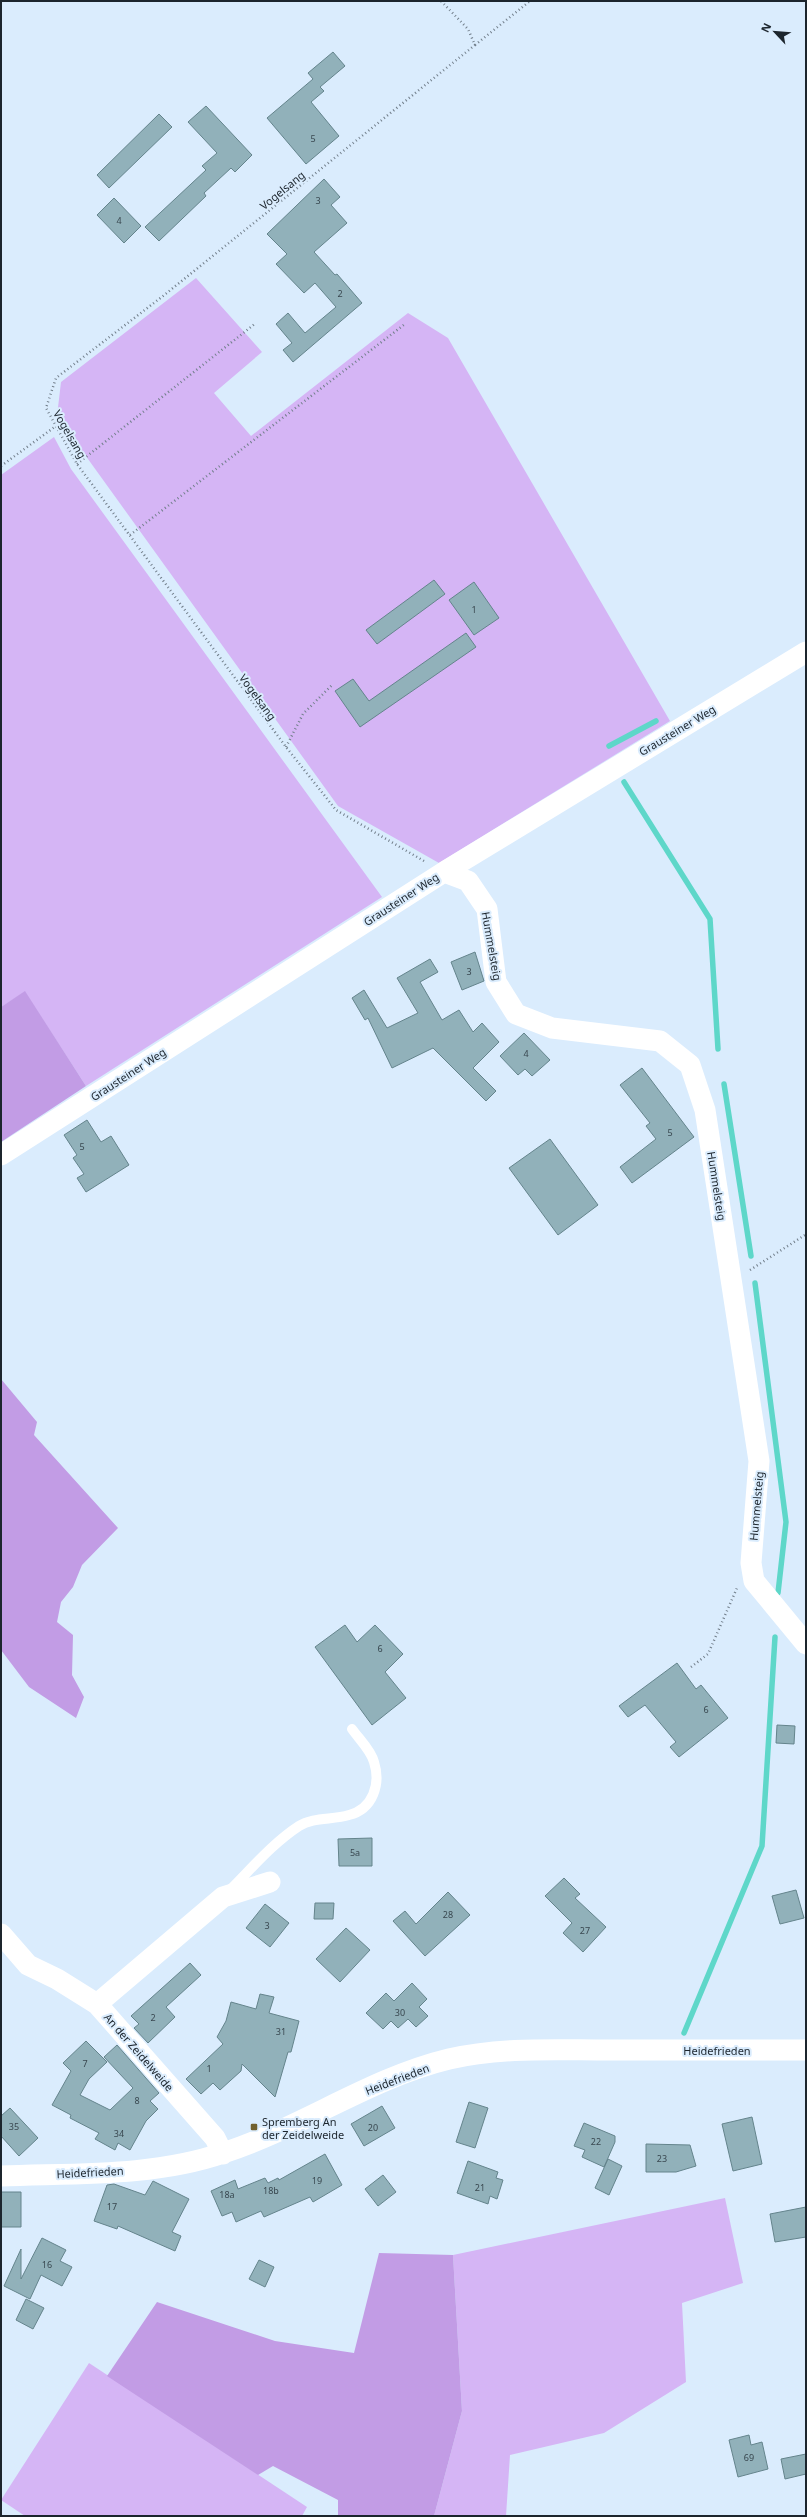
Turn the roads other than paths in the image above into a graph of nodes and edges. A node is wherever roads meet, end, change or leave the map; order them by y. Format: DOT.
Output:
graph roads {
  1 [pos="806,652"];
  2 [pos="444,872"];
  3 [pos="1,1155"];
  4 [pos="806,1644"];
  5 [pos="352,1729"];
  6 [pos="270,1882"];
  7 [pos="223,1897"];
  8 [pos="1,1934"];
  9 [pos="97,2004"];
  10 [pos="806,2050"];
  11 [pos="223,2154"];
  12 [pos="1,2176"];
  1 -- 2 [label="street, Grausteiner Weg"];
  2 -- 3 [label="street, Grausteiner Weg"];
  2 -- 4 [label="street, Hummelsteig"];
  5 -- 7 [label="lane, An der Zeidelweide"];
  6 -- 7 [label="street, An der Zeidelweide"];
  7 -- 9 [label="street, An der Zeidelweide"];
  8 -- 9 [label="street"];
  9 -- 11 [label="street, An der Zeidelweide"];
  10 -- 11 [label="street, Heidefrieden"];
  11 -- 12 [label="street, Heidefrieden"];
}
